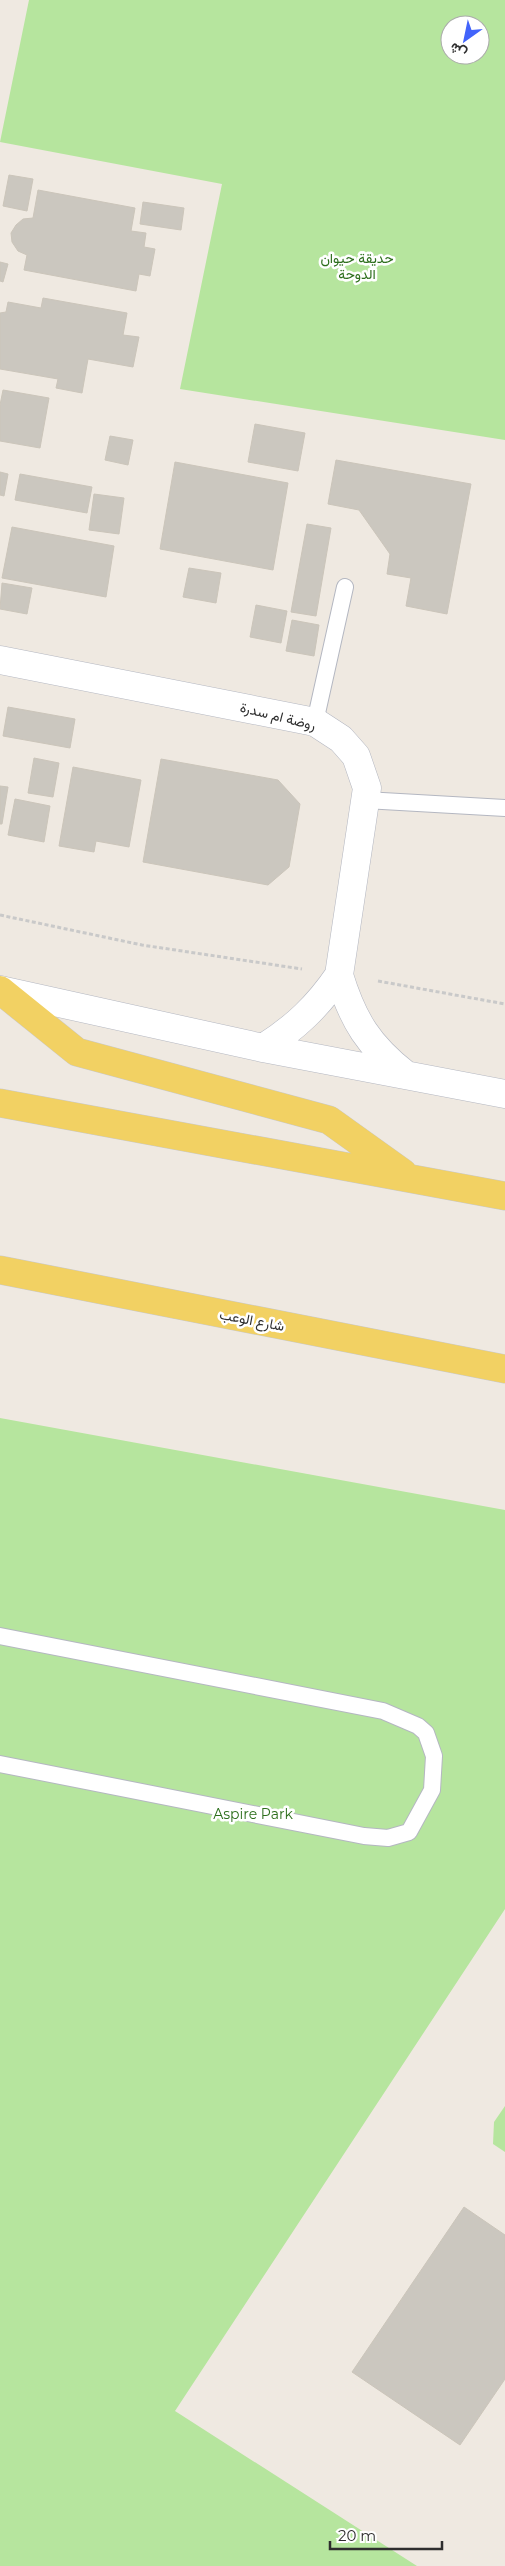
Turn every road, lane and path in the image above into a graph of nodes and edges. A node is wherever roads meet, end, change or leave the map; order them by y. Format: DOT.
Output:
graph roads {
  1 [pos="345,587"];
  2 [pos="0,660"];
  3 [pos="315,722"];
  4 [pos="365,800"];
  5 [pos="505,808"];
  6 [pos="0,915"];
  7 [pos="339,975"];
  8 [pos="0,990"];
  9 [pos="505,1004"];
  10 [pos="263,1048"];
  11 [pos="406,1076"];
  12 [pos="505,1094"];
  13 [pos="0,1103"];
  14 [pos="409,1177"];
  15 [pos="505,1196"];
  16 [pos="0,1270"];
  17 [pos="505,1369"];
  18 [pos="0,1636"];
  19 [pos="0,1764"];
  1 -- 3 [label="lane"];
  2 -- 3 [label="street, روضة ام سدرة"];
  3 -- 4 [label="street, روضة ام سدرة"];
  4 -- 5 [label="lane"];
  4 -- 7 [label="street, روضة ام سدرة"];
  6 -- 7 [label="path"];
  7 -- 9 [label="path"];
  7 -- 10 [label="street, روضة ام سدرة"];
  7 -- 11 [label="street, روضة ام سدرة"];
  8 -- 10 [label="street"];
  8 -- 14 [label="main road"];
  10 -- 11 [label="street"];
  11 -- 12 [label="street"];
  13 -- 14 [label="main road"];
  14 -- 15 [label="main road"];
  16 -- 17 [label="main road, شارع الوعب"];
  18 -- 19 [label="lane"];
}
